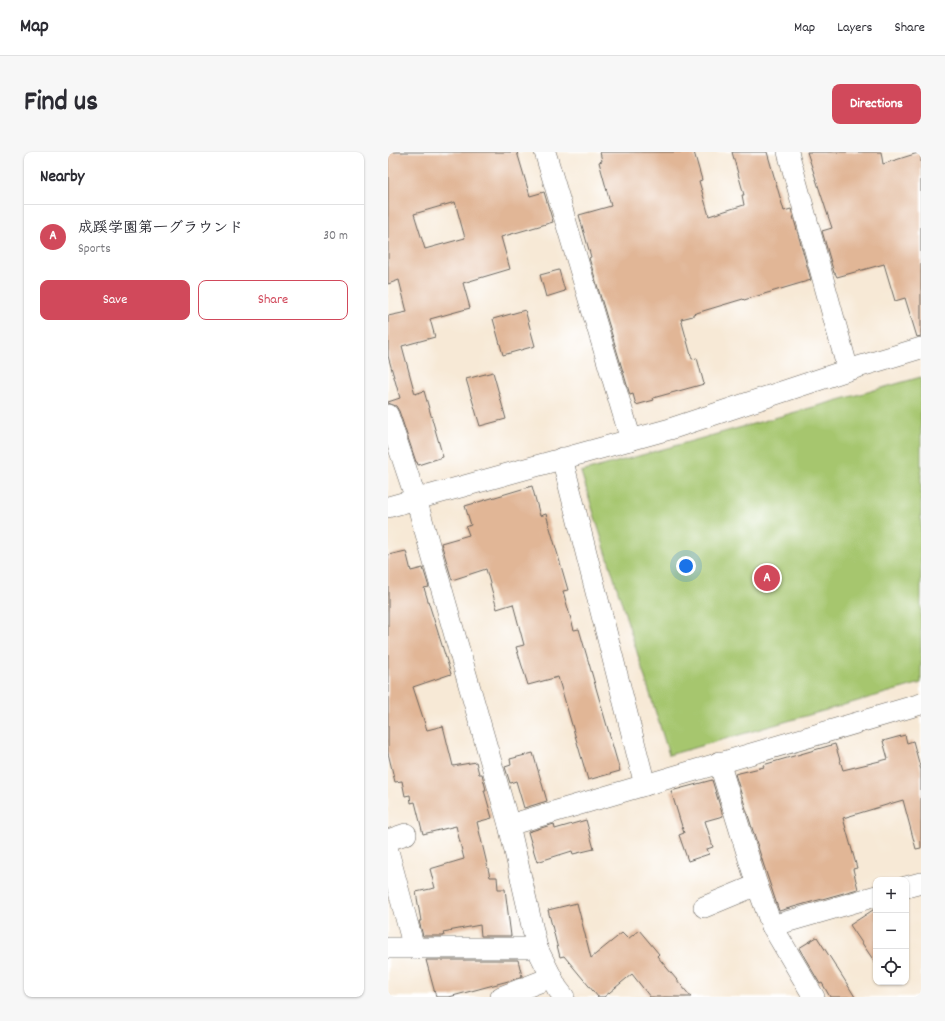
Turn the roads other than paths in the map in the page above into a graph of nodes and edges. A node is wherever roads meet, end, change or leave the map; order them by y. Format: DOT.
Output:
graph roads {
  1 [pos="545,152"];
  2 [pos="788,152"];
  3 [pos="921,348"];
  4 [pos="848,370"];
  5 [pos="388,415"];
  6 [pos="631,440"];
  7 [pos="562,458"];
  8 [pos="416,499"];
  9 [pos="388,507"];
  10 [pos="921,704"];
  11 [pos="719,762"];
  12 [pos="645,785"];
  13 [pos="509,825"];
  14 [pos="388,851"];
  15 [pos="921,883"];
  16 [pos="758,885"];
  17 [pos="909,886"];
  18 [pos="873,897"];
  19 [pos="704,907"];
  20 [pos="772,926"];
  21 [pos="388,948"];
  22 [pos="414,948"];
  23 [pos="537,948"];
  24 [pos="552,978"];
  25 [pos="501,997"];
  26 [pos="564,997"];
  27 [pos="814,997"];
  1 -- 6 [label="street"];
  2 -- 4 [label="street"];
  3 -- 4 [label="street"];
  4 -- 6 [label="street"];
  5 -- 8 [label="street"];
  6 -- 7 [label="street"];
  7 -- 8 [label="street"];
  7 -- 12 [label="street"];
  8 -- 9 [label="street"];
  8 -- 13 [label="street"];
  10 -- 11 [label="street"];
  11 -- 12 [label="street"];
  11 -- 16 [label="street"];
  12 -- 13 [label="street"];
  13 -- 23 [label="street"];
  14 -- 22 [label="street"];
  15 -- 17 [label="street"];
  16 -- 19 [label="street"];
  16 -- 20 [label="street"];
  18 -- 20 [label="street"];
  20 -- 27 [label="street"];
  21 -- 22 [label="street"];
  22 -- 23 [label="street"];
  23 -- 24 [label="street"];
  24 -- 25 [label="street"];
  24 -- 26 [label="street"];
}
